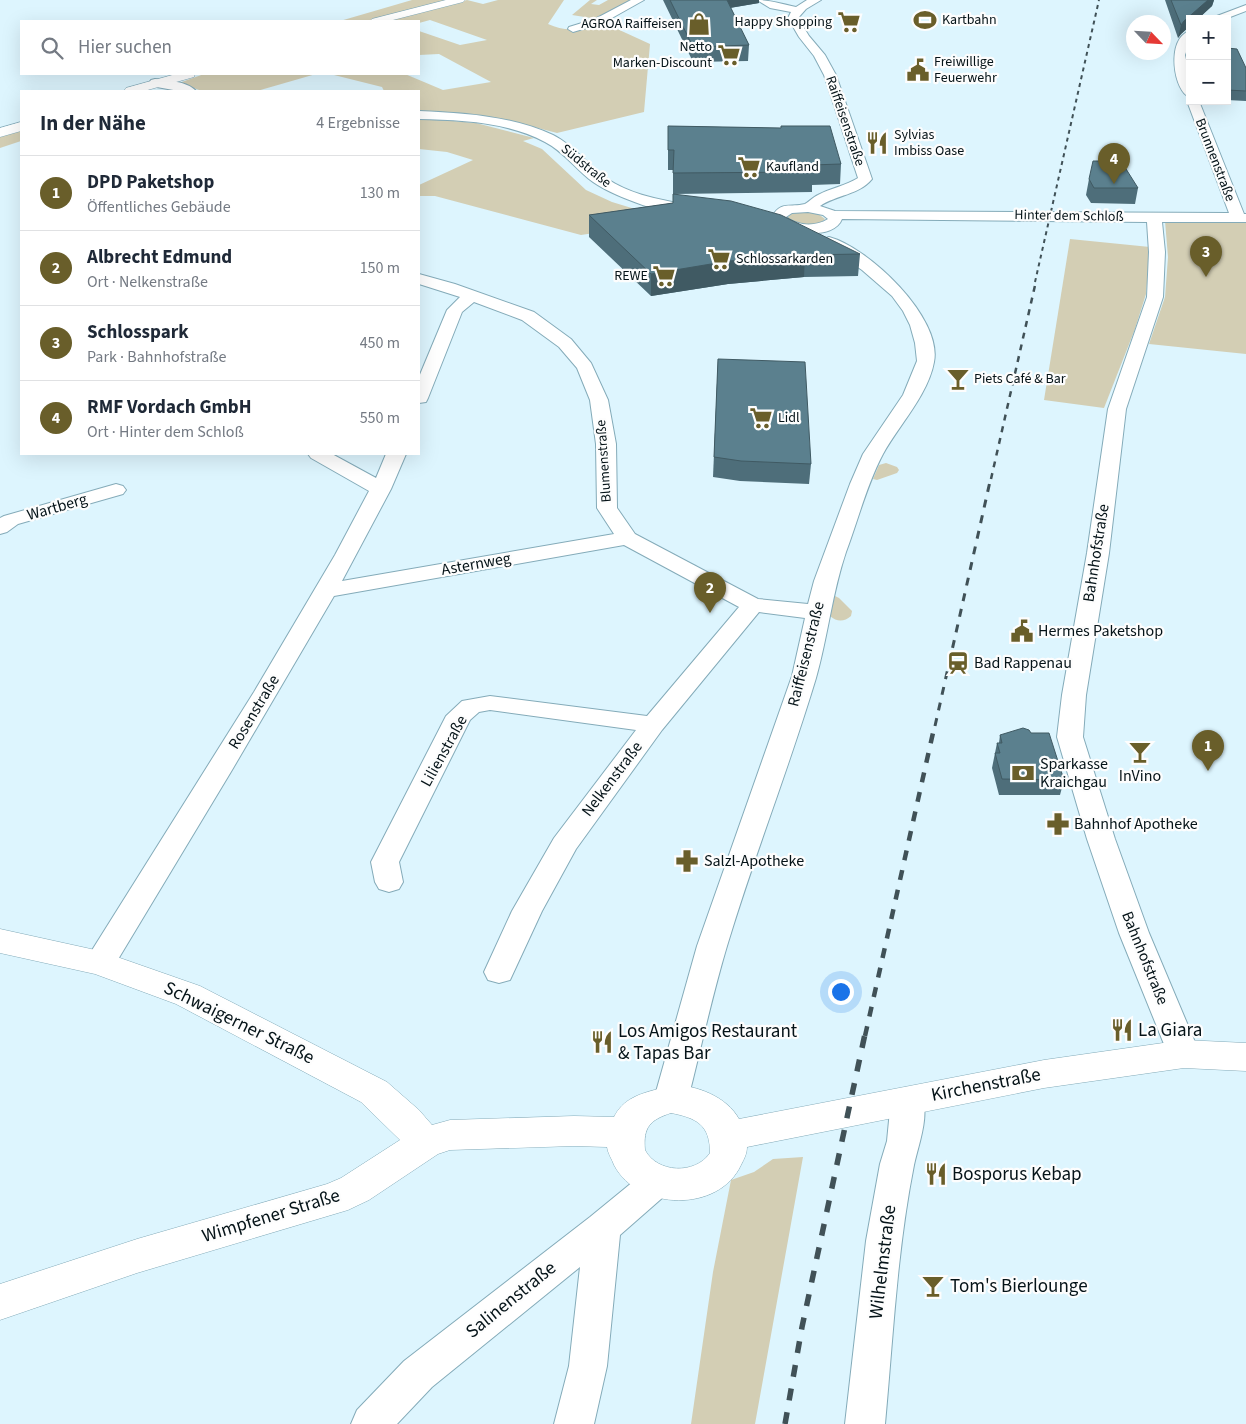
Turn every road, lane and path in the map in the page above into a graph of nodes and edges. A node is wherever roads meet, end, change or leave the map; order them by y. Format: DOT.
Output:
graph roads {
  1 [pos="459,0"];
  2 [pos="639,0"];
  3 [pos="762,0"];
  4 [pos="816,0"];
  5 [pos="1246,8"];
  6 [pos="797,10"];
  7 [pos="1226,15"];
  8 [pos="380,20"];
  9 [pos="573,29"];
  10 [pos="1186,39"];
  11 [pos="177,82"];
  12 [pos="1186,83"];
  13 [pos="134,90"];
  14 [pos="189,90"];
  15 [pos="1195,105"];
  16 [pos="420,115"];
  17 [pos="20,126"];
  18 [pos="0,133"];
  19 [pos="808,208"];
  20 [pos="711,214"];
  21 [pos="1154,218"];
  22 [pos="1242,218"];
  23 [pos="831,221"];
  24 [pos="798,228"];
  25 [pos="843,249"];
  26 [pos="420,279"];
  27 [pos="471,296"];
  28 [pos="420,396"];
  29 [pos="320,455"];
  30 [pos="396,455"];
  31 [pos="381,489"];
  32 [pos="116,490"];
  33 [pos="0,528"];
  34 [pos="626,538"];
  35 [pos="326,591"];
  36 [pos="754,605"];
  37 [pos="817,612"];
  38 [pos="653,725"];
  39 [pos="389,882"];
  40 [pos="0,941"];
  41 [pos="100,963"];
  42 [pos="499,972"];
  43 [pos="1184,1054"];
  44 [pos="1246,1057"];
  45 [pos="671,1099"];
  46 [pos="908,1100"];
  47 [pos="625,1133"];
  48 [pos="729,1136"];
  49 [pos="425,1143"];
  50 [pos="657,1182"];
  51 [pos="603,1228"];
  52 [pos="0,1302"];
  53 [pos="371,1424"];
  54 [pos="574,1424"];
  55 [pos="865,1424"];
  1 -- 8 [label="street"];
  2 -- 9 [label="street"];
  3 -- 6 [label="street"];
  4 -- 6 [label="street"];
  5 -- 7 [label="street"];
  6 -- 19 [label="street, Raiffeisenstraße"];
  10 -- 12 [label="street"];
  11 -- 13 [label="street"];
  11 -- 14 [label="street"];
  15 -- 22 [label="street, Brunnenstraße"];
  16 -- 20 [label="street, Südstraße"];
  17 -- 18 [label="street"];
  19 -- 23 [label="street, Raiffeisenstraße"];
  19 -- 24 [label="street, Raiffeisenstraße"];
  21 -- 22 [label="street, Hinter dem Schloß"];
  21 -- 23 [label="street, Hinter dem Schloß"];
  21 -- 43 [label="street, Bahnhofstraße"];
  23 -- 24 [label="street, Raiffeisenstraße"];
  23 -- 25 [label="street, Raiffeisenstraße"];
  24 -- 25 [label="street, Raiffeisenstraße"];
  25 -- 37 [label="street, Raiffeisenstraße"];
  26 -- 27 [label="street, Blumenstraße"];
  27 -- 28 [label="street"];
  27 -- 34 [label="street, Blumenstraße"];
  29 -- 31 [label="street"];
  30 -- 31 [label="street, Rosenstraße"];
  31 -- 35 [label="street, Rosenstraße"];
  32 -- 33 [label="street, Wartberg"];
  34 -- 35 [label="street, Asternweg"];
  34 -- 36 [label="street, Blumenstraße"];
  35 -- 41 [label="street, Rosenstraße"];
  36 -- 37 [label="street, Blumenstraße"];
  36 -- 38 [label="street, Nelkenstraße"];
  37 -- 45 [label="street, Raiffeisenstraße"];
  38 -- 39 [label="street, Lilienstraße"];
  38 -- 42 [label="street, Nelkenstraße"];
  40 -- 41 [label="street, Schwaigerner Straße"];
  41 -- 49 [label="street, Schwaigerner Straße"];
  43 -- 44 [label="street, Kirchenstraße"];
  43 -- 46 [label="street, Kirchenstraße"];
  45 -- 47 [label="street"];
  45 -- 48 [label="street"];
  46 -- 48 [label="street, Kirchenstraße"];
  46 -- 55 [label="street, Wilhelmstraße"];
  47 -- 49 [label="street, Wimpfener Straße"];
  47 -- 50 [label="street"];
  48 -- 50 [label="street"];
  49 -- 52 [label="street, Wimpfener Straße"];
  50 -- 51 [label="street, Salinenstraße"];
  51 -- 53 [label="street, Salinenstraße"];
  51 -- 54 [label="street"];
}
